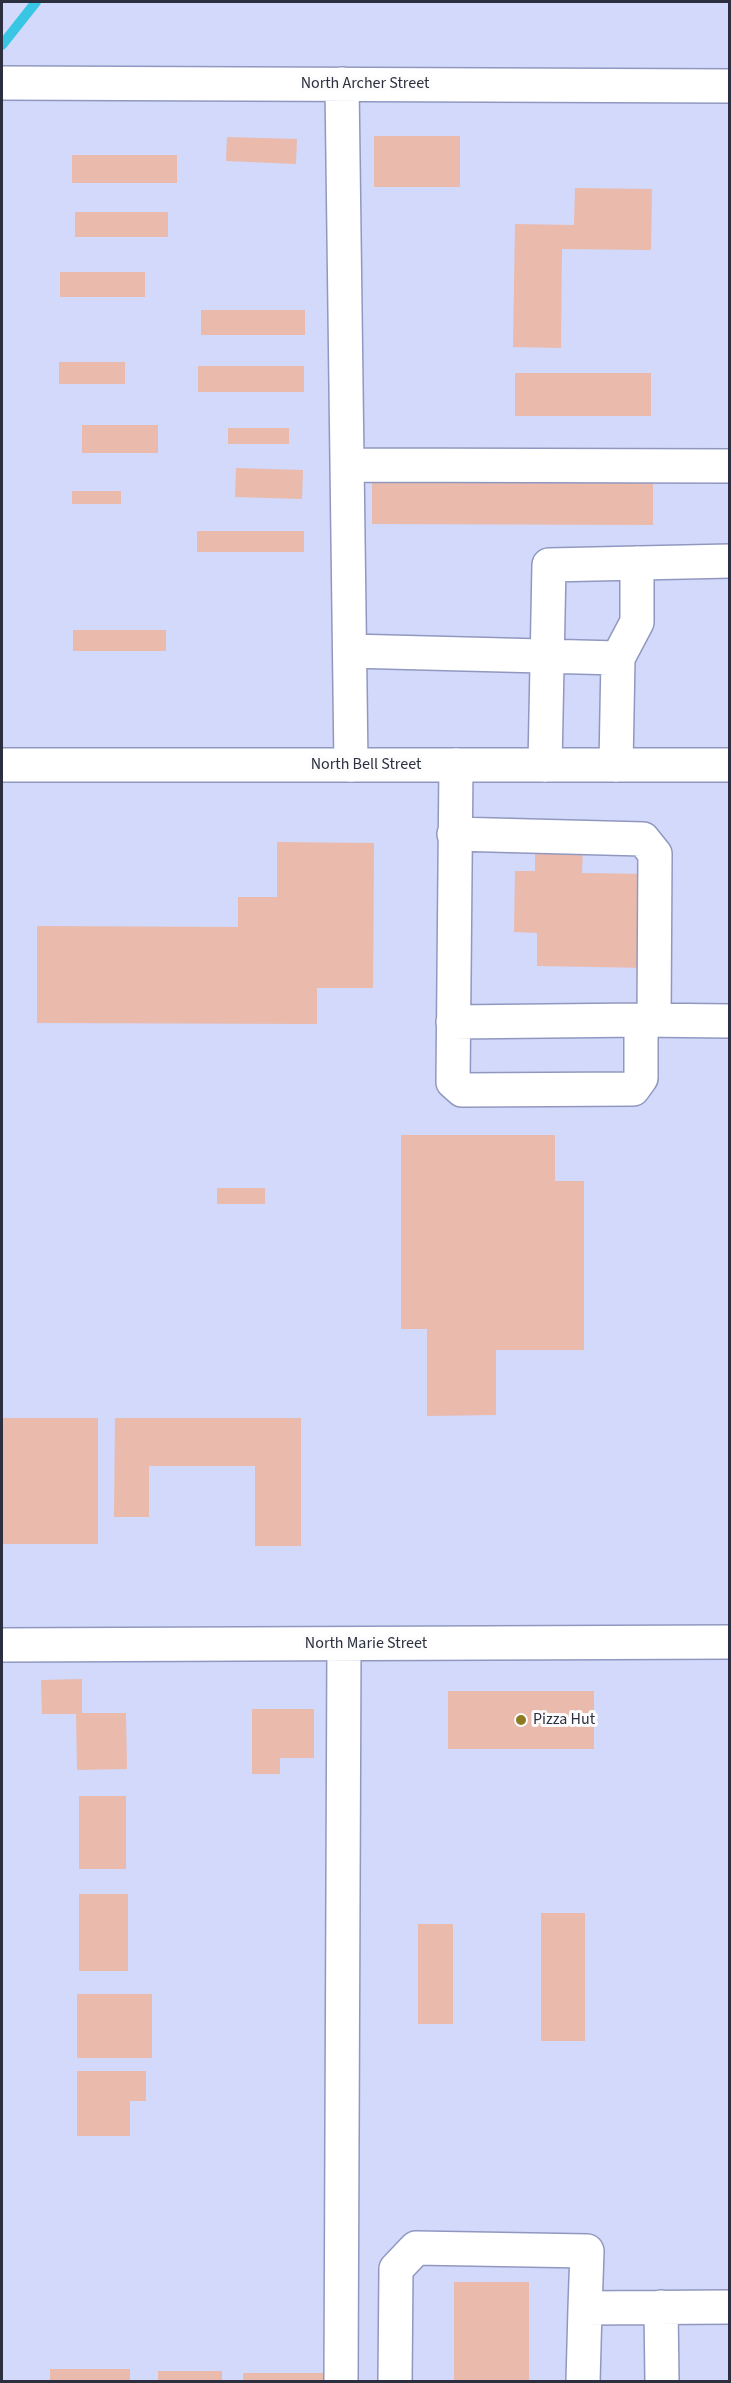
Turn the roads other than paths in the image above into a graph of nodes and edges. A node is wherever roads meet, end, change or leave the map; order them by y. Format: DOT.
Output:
graph roads {
  1 [pos="2,83"];
  2 [pos="342,84"];
  3 [pos="729,86"];
  4 [pos="347,465"];
  5 [pos="729,466"];
  6 [pos="729,561"];
  7 [pos="637,563"];
  8 [pos="350,651"];
  9 [pos="546,656"];
  10 [pos="618,658"];
  11 [pos="2,765"];
  12 [pos="351,765"];
  13 [pos="456,765"];
  14 [pos="545,765"];
  15 [pos="616,765"];
  16 [pos="729,765"];
  17 [pos="454,834"];
  18 [pos="647,1020"];
  19 [pos="729,1021"];
  20 [pos="453,1022"];
  21 [pos="729,1642"];
  22 [pos="345,1644"];
  23 [pos="2,1645"];
  24 [pos="661,2307"];
  25 [pos="729,2307"];
  26 [pos="585,2308"];
  27 [pos="582,2381"];
  28 [pos="341,2382"];
  29 [pos="396,2382"];
  30 [pos="608,2382"];
  31 [pos="662,2382"];
  1 -- 2 [label="street, North Archer Street"];
  2 -- 3 [label="street, North Archer Street"];
  2 -- 4 [label="street"];
  4 -- 5 [label="street"];
  4 -- 8 [label="street"];
  6 -- 7 [label="street"];
  7 -- 9 [label="street"];
  7 -- 10 [label="street"];
  8 -- 9 [label="street"];
  8 -- 12 [label="street"];
  9 -- 10 [label="street"];
  9 -- 14 [label="street"];
  10 -- 15 [label="street"];
  11 -- 12 [label="street, North Bell Street"];
  12 -- 13 [label="street, North Bell Street"];
  13 -- 14 [label="street, North Bell Street"];
  13 -- 17 [label="street"];
  14 -- 15 [label="street, North Bell Street"];
  15 -- 16 [label="street, North Bell Street"];
  17 -- 18 [label="street"];
  17 -- 20 [label="street"];
  18 -- 19 [label="street"];
  18 -- 20 [label="street"];
  18 -- 20 [label="street"];
  21 -- 22 [label="street, North Marie Street"];
  22 -- 23 [label="street, North Marie Street"];
  22 -- 28 [label="street"];
  24 -- 25 [label="street"];
  24 -- 26 [label="street"];
  24 -- 31 [label="street"];
  26 -- 27 [label="street"];
  26 -- 29 [label="street"];
  27 -- 30 [label="street"];
}
